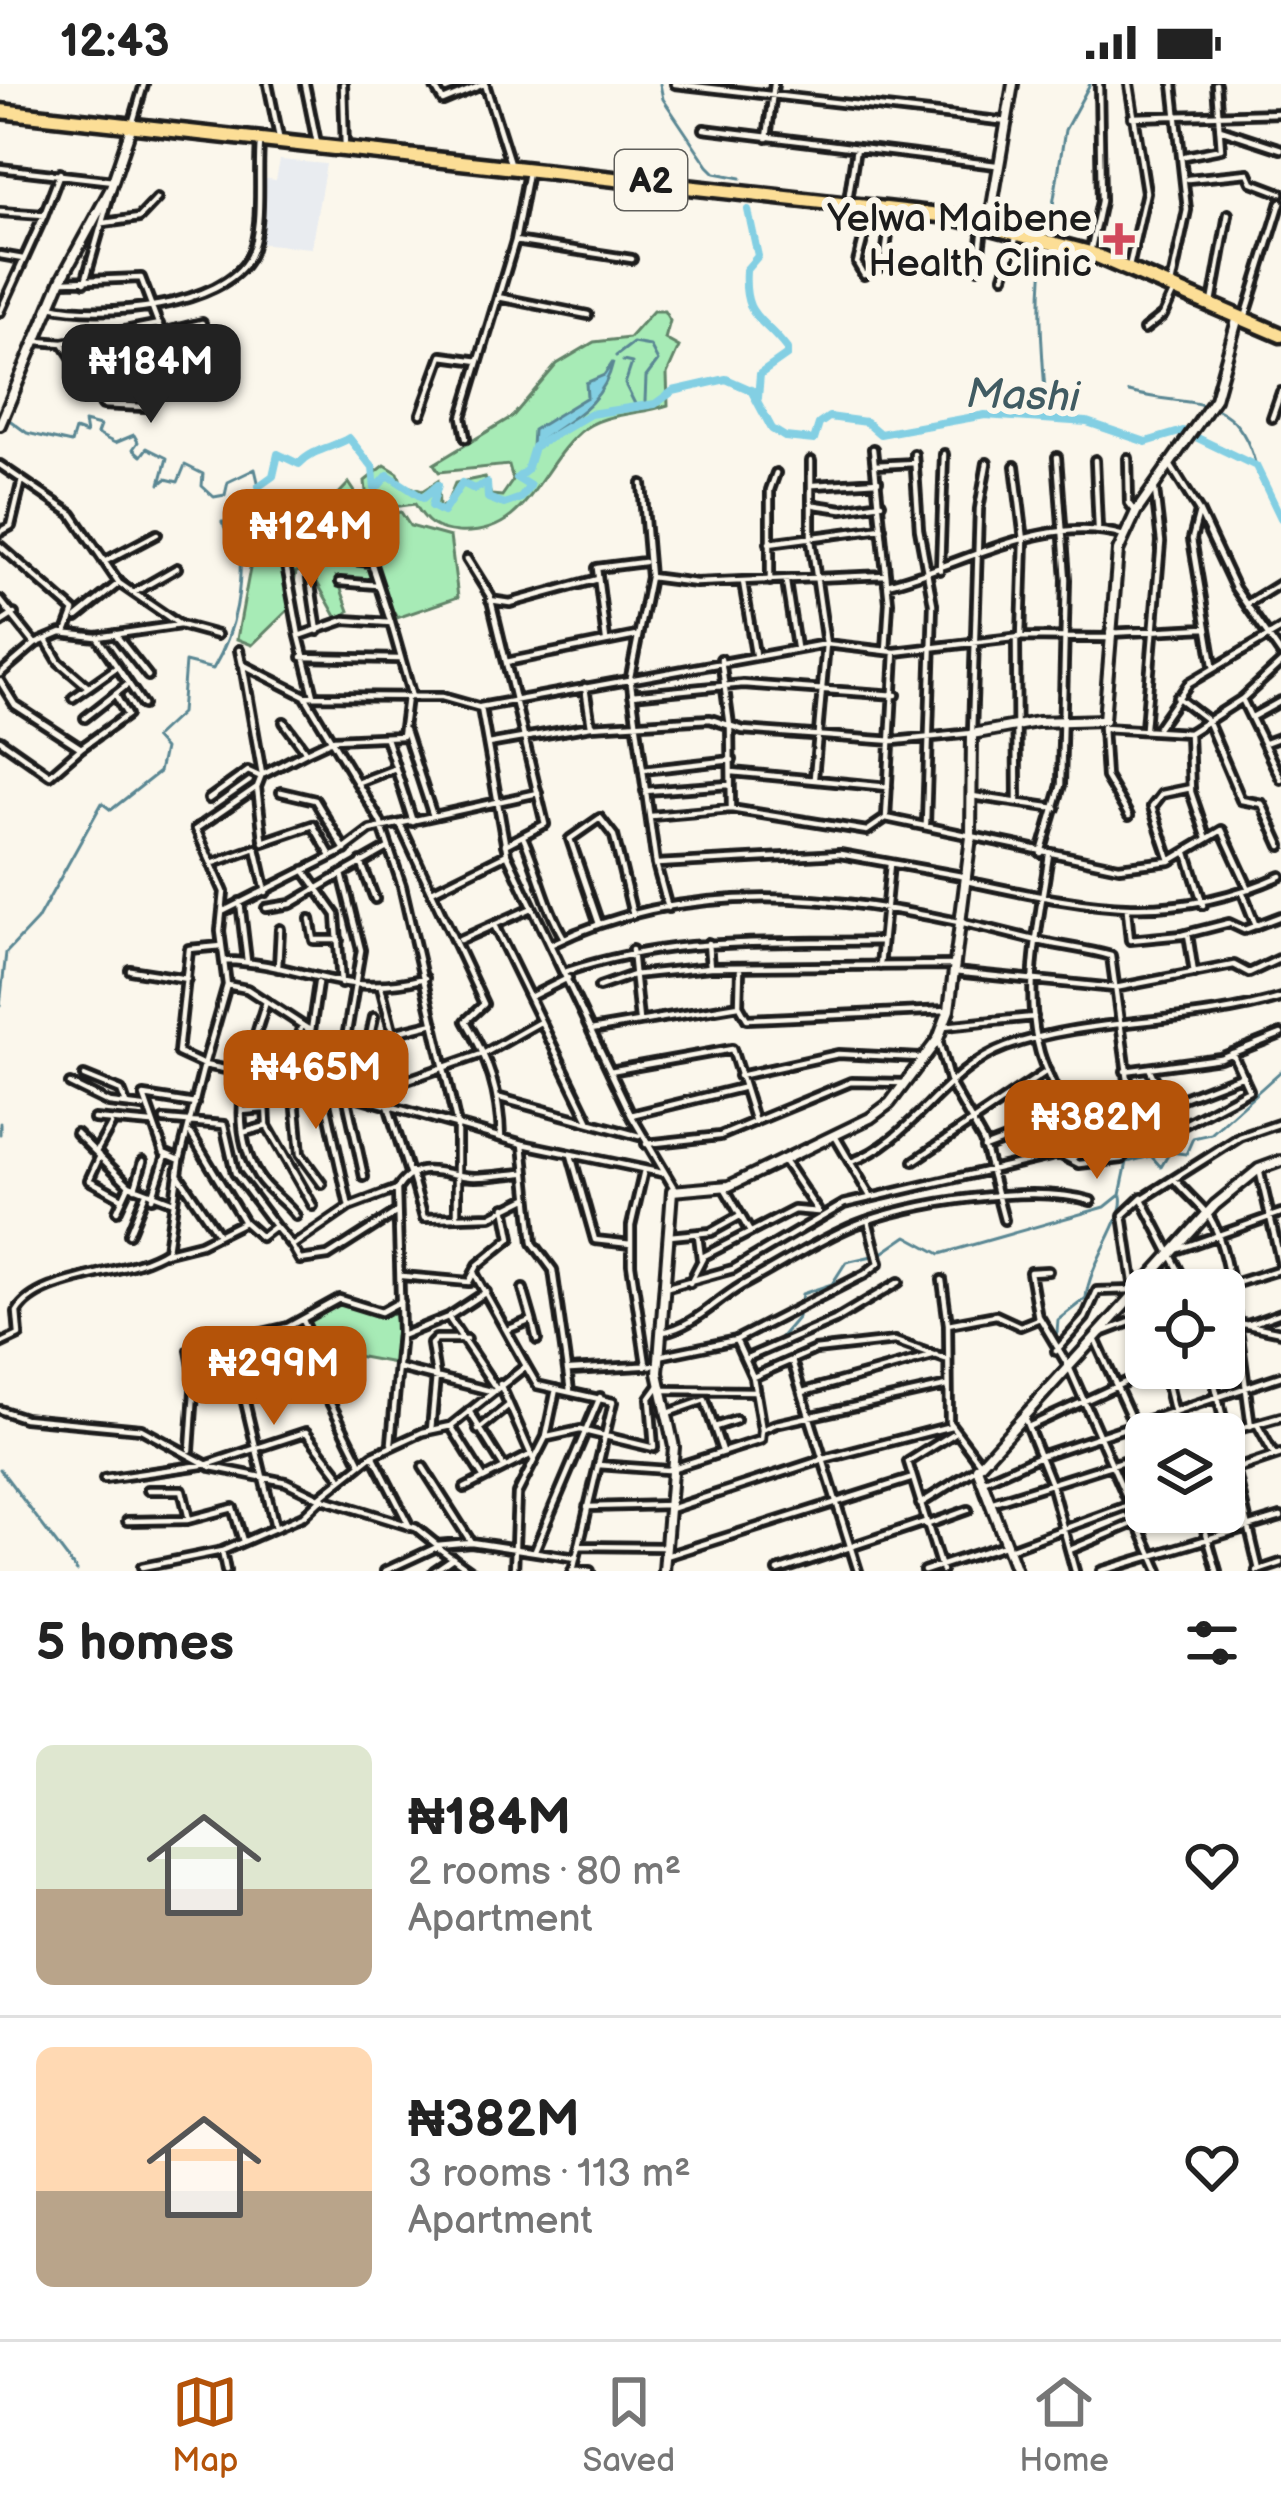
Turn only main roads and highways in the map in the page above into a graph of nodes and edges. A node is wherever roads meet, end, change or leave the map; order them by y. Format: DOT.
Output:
graph roads {
  1 [pos="0,114"];
  2 [pos="131,128"];
  3 [pos="279,144"];
  4 [pos="683,186"];
  5 [pos="986,227"];
  6 [pos="1172,288"];
  7 [pos="1241,319"];
  8 [pos="1281,337"];
  1 -- 2 [label="highway, A2"];
  2 -- 3 [label="highway, A2"];
  2 -- 3 [label="highway, A2"];
  3 -- 4 [label="highway, A2"];
  3 -- 4 [label="highway, A2"];
  4 -- 5 [label="highway, A2"];
  4 -- 5 [label="highway, A2"];
  5 -- 6 [label="highway, A2"];
  5 -- 6 [label="highway, A2"];
  6 -- 7 [label="highway, A2"];
  6 -- 7 [label="highway, A2"];
  7 -- 8 [label="highway, A2"];
}
